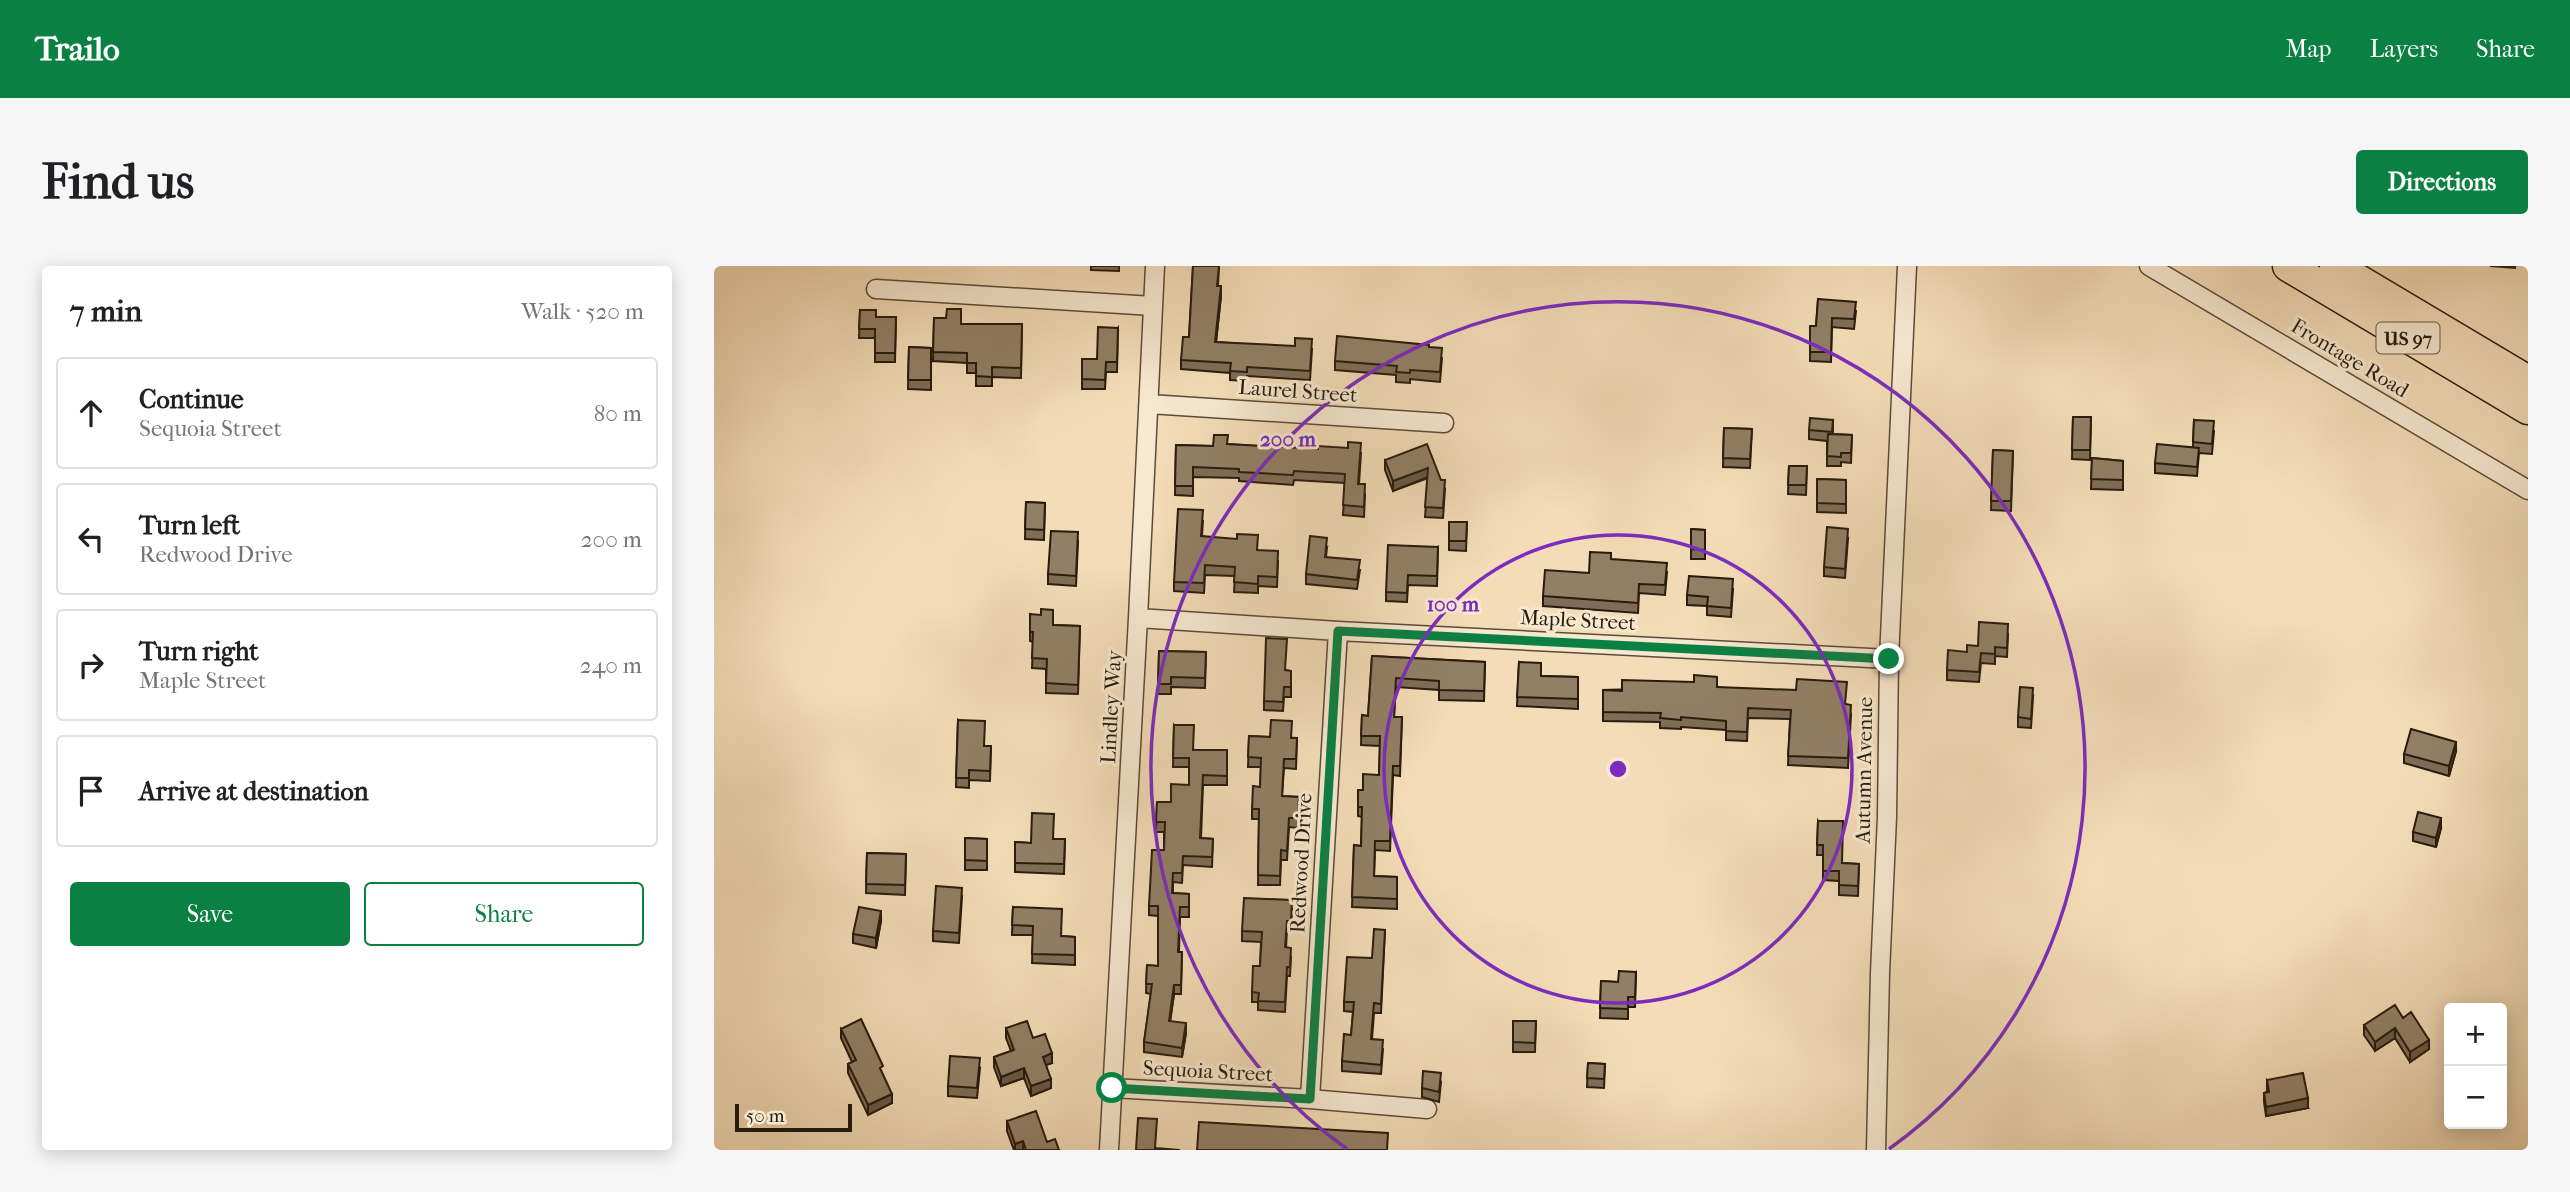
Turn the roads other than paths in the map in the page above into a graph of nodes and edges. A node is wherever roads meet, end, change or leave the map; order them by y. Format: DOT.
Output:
graph roads {
  1 [pos="1155,266"];
  2 [pos="1907,266"];
  3 [pos="2149,266"];
  4 [pos="2288,266"];
  5 [pos="2335,266"];
  6 [pos="876,289"];
  7 [pos="1153,306"];
  8 [pos="2528,381"];
  9 [pos="1149,404"];
  10 [pos="2528,409"];
  11 [pos="1444,423"];
  12 [pos="2528,490"];
  13 [pos="1139,618"];
  14 [pos="1338,631"];
  15 [pos="1889,659"];
  16 [pos="1112,1088"];
  17 [pos="1310,1099"];
  18 [pos="1427,1109"];
  19 [pos="1109,1150"];
  20 [pos="1876,1150"];
  1 -- 7 [label="street, Lindley Way"];
  2 -- 15 [label="street, Autumn Avenue"];
  3 -- 12 [label="street, Frontage Road"];
  4 -- 10 [label="highway, US 97"];
  5 -- 8 [label="highway, US 97"];
  6 -- 7 [label="street"];
  7 -- 9 [label="street, Lindley Way"];
  9 -- 11 [label="street, Laurel Street"];
  9 -- 13 [label="street, Lindley Way"];
  13 -- 14 [label="street, Maple Street"];
  13 -- 16 [label="street, Lindley Way"];
  14 -- 15 [label="street, Maple Street"];
  14 -- 17 [label="street, Redwood Drive"];
  15 -- 20 [label="street, Autumn Avenue"];
  16 -- 17 [label="street, Sequoia Street"];
  16 -- 19 [label="street, Lindley Way"];
  17 -- 18 [label="street, Sequoia Street"];
}
